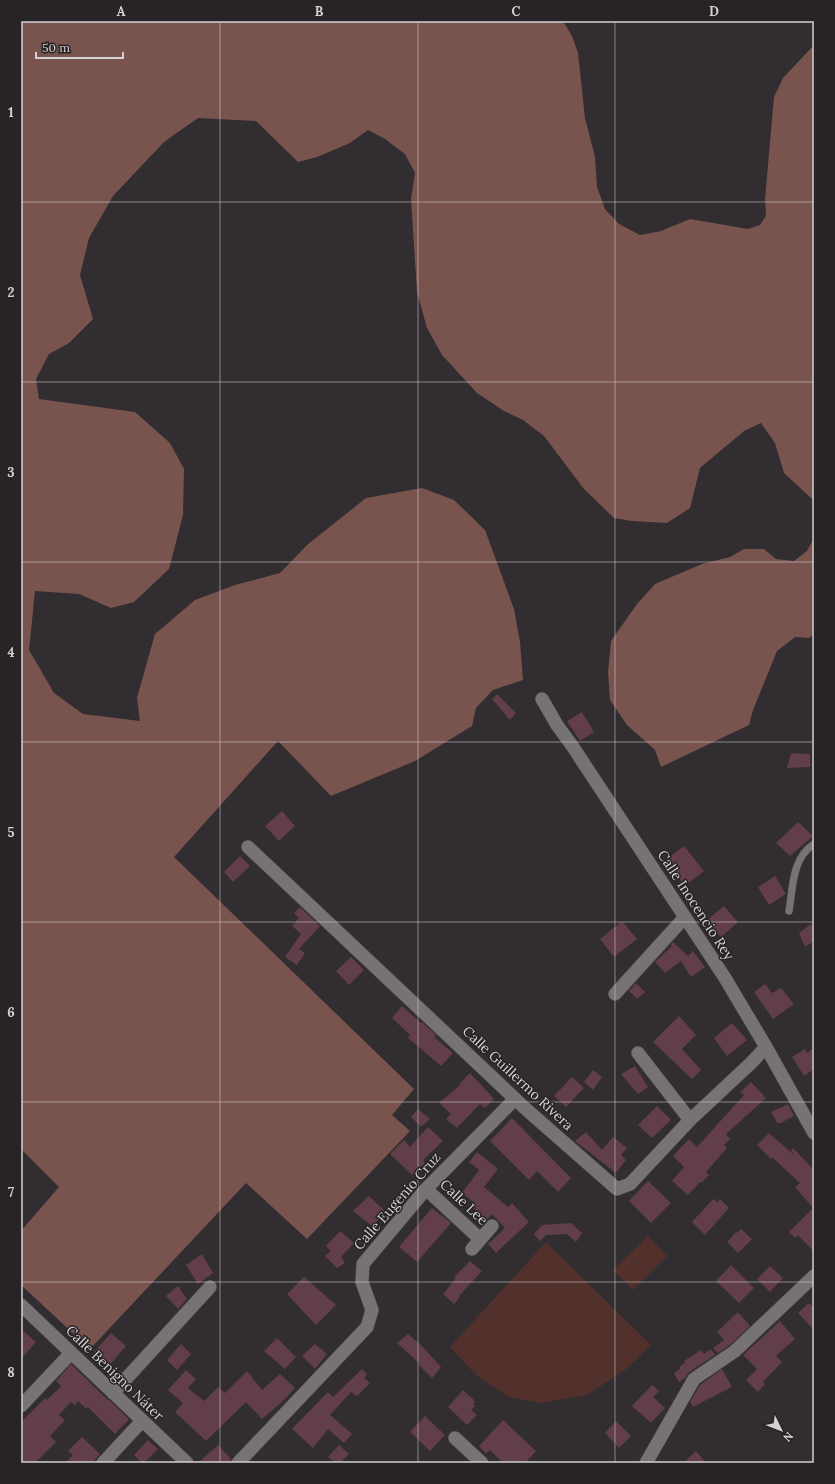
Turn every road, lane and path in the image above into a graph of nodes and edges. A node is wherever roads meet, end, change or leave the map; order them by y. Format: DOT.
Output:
graph roads {
  1 [pos="542,699"];
  2 [pos="814,844"];
  3 [pos="248,847"];
  4 [pos="790,911"];
  5 [pos="685,917"];
  6 [pos="615,994"];
  7 [pos="766,1047"];
  8 [pos="638,1053"];
  9 [pos="515,1099"];
  10 [pos="690,1120"];
  11 [pos="814,1133"];
  12 [pos="426,1189"];
  13 [pos="492,1226"];
  14 [pos="814,1276"];
  15 [pos="210,1287"];
  16 [pos="21,1306"];
  17 [pos="71,1353"];
  18 [pos="113,1394"];
  19 [pos="21,1406"];
  20 [pos="142,1421"];
  21 [pos="456,1438"];
  22 [pos="103,1463"];
  23 [pos="187,1463"];
  24 [pos="238,1463"];
  25 [pos="482,1463"];
  26 [pos="646,1463"];
  1 -- 5 [label="street, Calle Inocencio Rey"];
  2 -- 4 [label="lane"];
  3 -- 9 [label="street, Calle Guillermo Rivera"];
  5 -- 6 [label="street"];
  5 -- 7 [label="street, Calle Inocencio Rey"];
  7 -- 10 [label="street, Calle Guillermo Rivera"];
  7 -- 11 [label="street, Calle Inocencio Rey"];
  8 -- 10 [label="street"];
  9 -- 10 [label="street, Calle Guillermo Rivera"];
  9 -- 12 [label="street, Calle Eugenio Cruz"];
  12 -- 13 [label="street, Calle Lee"];
  12 -- 24 [label="street, Calle Eugenio Cruz"];
  14 -- 26 [label="street"];
  15 -- 18 [label="street"];
  16 -- 17 [label="street, Calle Benigno Náter"];
  17 -- 18 [label="street, Calle Benigno Náter"];
  17 -- 19 [label="street"];
  18 -- 20 [label="street, Calle Benigno Náter"];
  20 -- 22 [label="street"];
  20 -- 23 [label="street, Calle Benigno Náter"];
  21 -- 25 [label="street"];
}
